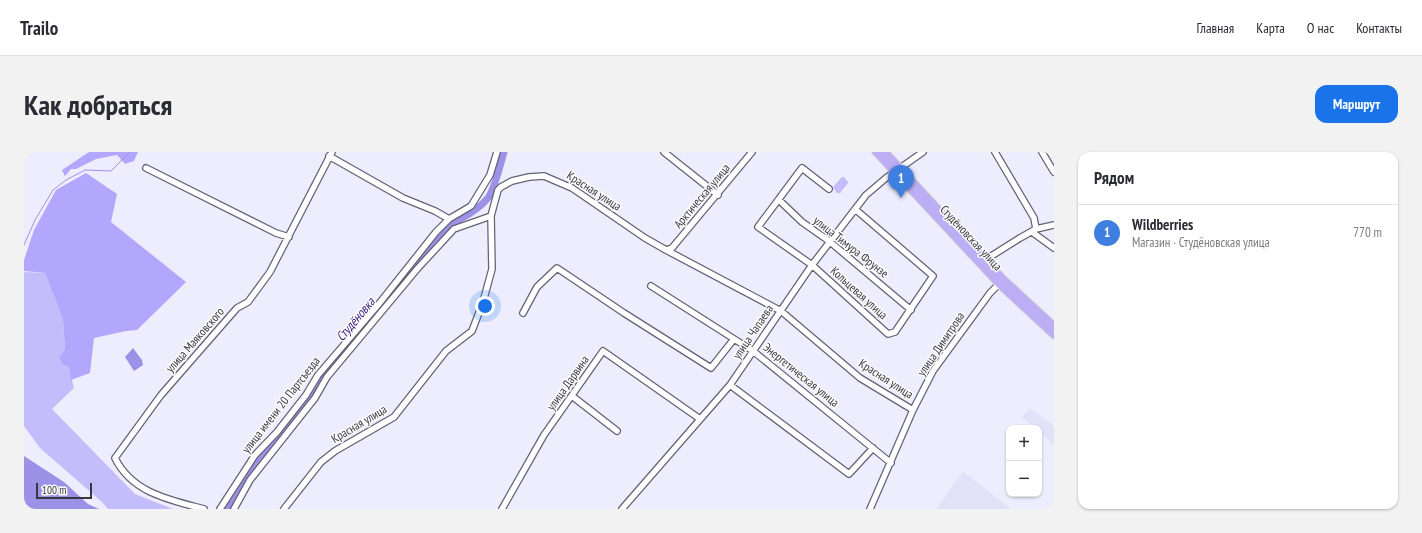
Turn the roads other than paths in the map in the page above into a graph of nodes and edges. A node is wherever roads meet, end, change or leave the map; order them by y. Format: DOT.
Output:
graph roads {
  1 [pos="497,152"];
  2 [pos="664,152"];
  3 [pos="752,152"];
  4 [pos="876,152"];
  5 [pos="885,152"];
  6 [pos="923,152"];
  7 [pos="995,152"];
  8 [pos="1042,152"];
  9 [pos="329,154"];
  10 [pos="146,168"];
  11 [pos="897,170"];
  12 [pos="1054,172"];
  13 [pos="829,189"];
  14 [pos="718,195"];
  15 [pos="779,200"];
  16 [pos="855,209"];
  17 [pos="491,216"];
  18 [pos="449,219"];
  19 [pos="1054,225"];
  20 [pos="1034,231"];
  21 [pos="289,237"];
  22 [pos="829,241"];
  23 [pos="1054,248"];
  24 [pos="666,250"];
  25 [pos="985,260"];
  26 [pos="812,264"];
  27 [pos="999,284"];
  28 [pos="651,286"];
  29 [pos="911,310"];
  30 [pos="781,311"];
  31 [pos="523,313"];
  32 [pos="1054,326"];
  33 [pos="1054,335"];
  34 [pos="734,338"];
  35 [pos="753,351"];
  36 [pos="730,385"];
  37 [pos="572,396"];
  38 [pos="913,410"];
  39 [pos="700,419"];
  40 [pos="617,431"];
  41 [pos="873,448"];
  42 [pos="891,463"];
  43 [pos="204,509"];
  44 [pos="220,509"];
  45 [pos="234,509"];
  46 [pos="284,509"];
  47 [pos="502,509"];
  48 [pos="622,509"];
  49 [pos="870,509"];
  1 -- 18 [label="street, улица имени 20 Партсъезда"];
  2 -- 14 [label="street"];
  3 -- 14 [label="street, Арктическая улица"];
  4 -- 11 [label="main road, Студёновская улица"];
  5 -- 11 [label="main road, Студёновская улица"];
  6 -- 11 [label="street, улица Чапаева"];
  7 -- 20 [label="street"];
  8 -- 12 [label="street"];
  9 -- 18 [label="street, улица Маяковского"];
  9 -- 21 [label="street, улица Маяковского"];
  10 -- 21 [label="street"];
  11 -- 16 [label="street, улица Чапаева"];
  11 -- 25 [label="main road, Студёновская улица"];
  11 -- 27 [label="main road, Студёновская улица"];
  13 -- 15 [label="street, Кольцевая улица"];
  14 -- 24 [label="street, Арктическая улица"];
  15 -- 22 [label="street, улица Тимура Фрунзе"];
  15 -- 26 [label="street, Кольцевая улица"];
  16 -- 22 [label="street, улица Чапаева"];
  16 -- 29 [label="street, Кольцевая улица"];
  17 -- 24 [label="street, Красная улица"];
  17 -- 45 [label="street, улица имени 20 Партсъезда"];
  17 -- 46 [label="street, Красная улица"];
  18 -- 44 [label="street, улица имени 20 Партсъезда"];
  19 -- 20 [label="street"];
  20 -- 23 [label="street"];
  20 -- 25 [label="street"];
  21 -- 43 [label="street, улица Маяковского"];
  22 -- 26 [label="street, улица Чапаева"];
  22 -- 29 [label="street, улица Тимура Фрунзе"];
  24 -- 30 [label="street, Красная улица"];
  25 -- 32 [label="main road, Студёновская улица"];
  26 -- 29 [label="street, Кольцевая улица"];
  26 -- 30 [label="street, улица Чапаева"];
  27 -- 33 [label="main road, Студёновская улица"];
  27 -- 38 [label="street, улица Димитрова"];
  28 -- 34 [label="street, Энергетическая улица"];
  30 -- 35 [label="street, улица Чапаева"];
  30 -- 38 [label="street, Красная улица"];
  31 -- 34 [label="street"];
  34 -- 35 [label="street, Энергетическая улица"];
  35 -- 36 [label="street, улица Чапаева"];
  35 -- 41 [label="street, Энергетическая улица"];
  36 -- 39 [label="street, улица Чапаева"];
  36 -- 41 [label="street"];
  37 -- 39 [label="street, улица Дарвина"];
  37 -- 40 [label="street"];
  37 -- 47 [label="street, улица Дарвина"];
  38 -- 42 [label="street, улица Димитрова"];
  39 -- 48 [label="street, улица Чапаева"];
  41 -- 42 [label="street, Энергетическая улица"];
  42 -- 49 [label="street, улица Димитрова"];
}
